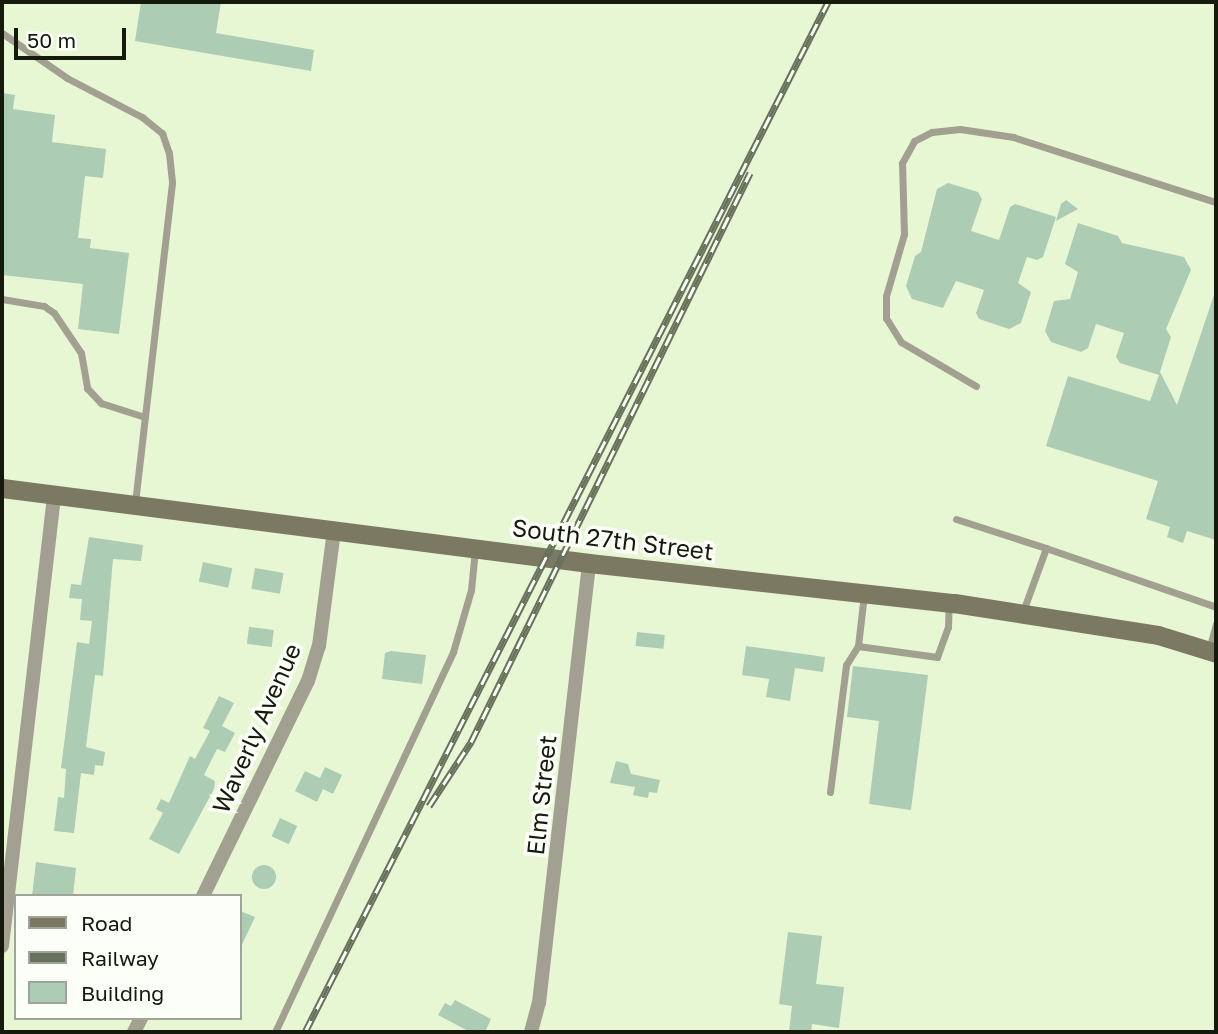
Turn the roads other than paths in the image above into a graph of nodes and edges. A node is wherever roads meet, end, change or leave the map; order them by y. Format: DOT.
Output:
graph roads {
  1 [pos="2,33"];
  2 [pos="1216,202"];
  3 [pos="2,299"];
  4 [pos="976,386"];
  5 [pos="145,417"];
  6 [pos="2,488"];
  7 [pos="54,495"];
  8 [pos="135,505"];
  9 [pos="956,519"];
  10 [pos="334,530"];
  11 [pos="475,547"];
  12 [pos="1046,548"];
  13 [pos="589,563"];
  14 [pos="864,593"];
  15 [pos="949,602"];
  16 [pos="1216,607"];
  17 [pos="1022,614"];
  18 [pos="1216,624"];
  19 [pos="858,646"];
  20 [pos="1212,652"];
  21 [pos="830,792"];
  22 [pos="204,894"];
  23 [pos="2,946"];
  24 [pos="275,1032"];
  25 [pos="531,1032"];
  1 -- 5 [label="lane"];
  2 -- 4 [label="lane"];
  3 -- 5 [label="lane"];
  5 -- 8 [label="lane"];
  6 -- 7 [label="main road, South 27th Street"];
  7 -- 8 [label="main road, South 27th Street"];
  7 -- 23 [label="street"];
  8 -- 10 [label="main road, South 27th Street"];
  9 -- 12 [label="lane"];
  10 -- 11 [label="main road, South 27th Street"];
  10 -- 22 [label="street, Waverly Avenue"];
  11 -- 13 [label="main road, South 27th Street"];
  11 -- 24 [label="lane"];
  12 -- 16 [label="lane"];
  12 -- 17 [label="lane"];
  13 -- 14 [label="main road, South 27th Street"];
  13 -- 25 [label="street, Elm Street"];
  14 -- 15 [label="main road, South 27th Street"];
  14 -- 19 [label="lane"];
  15 -- 17 [label="main road, South 27th Street"];
  15 -- 19 [label="lane"];
  17 -- 20 [label="main road, South 27th Street"];
  18 -- 20 [label="lane"];
  19 -- 21 [label="lane"];
}
